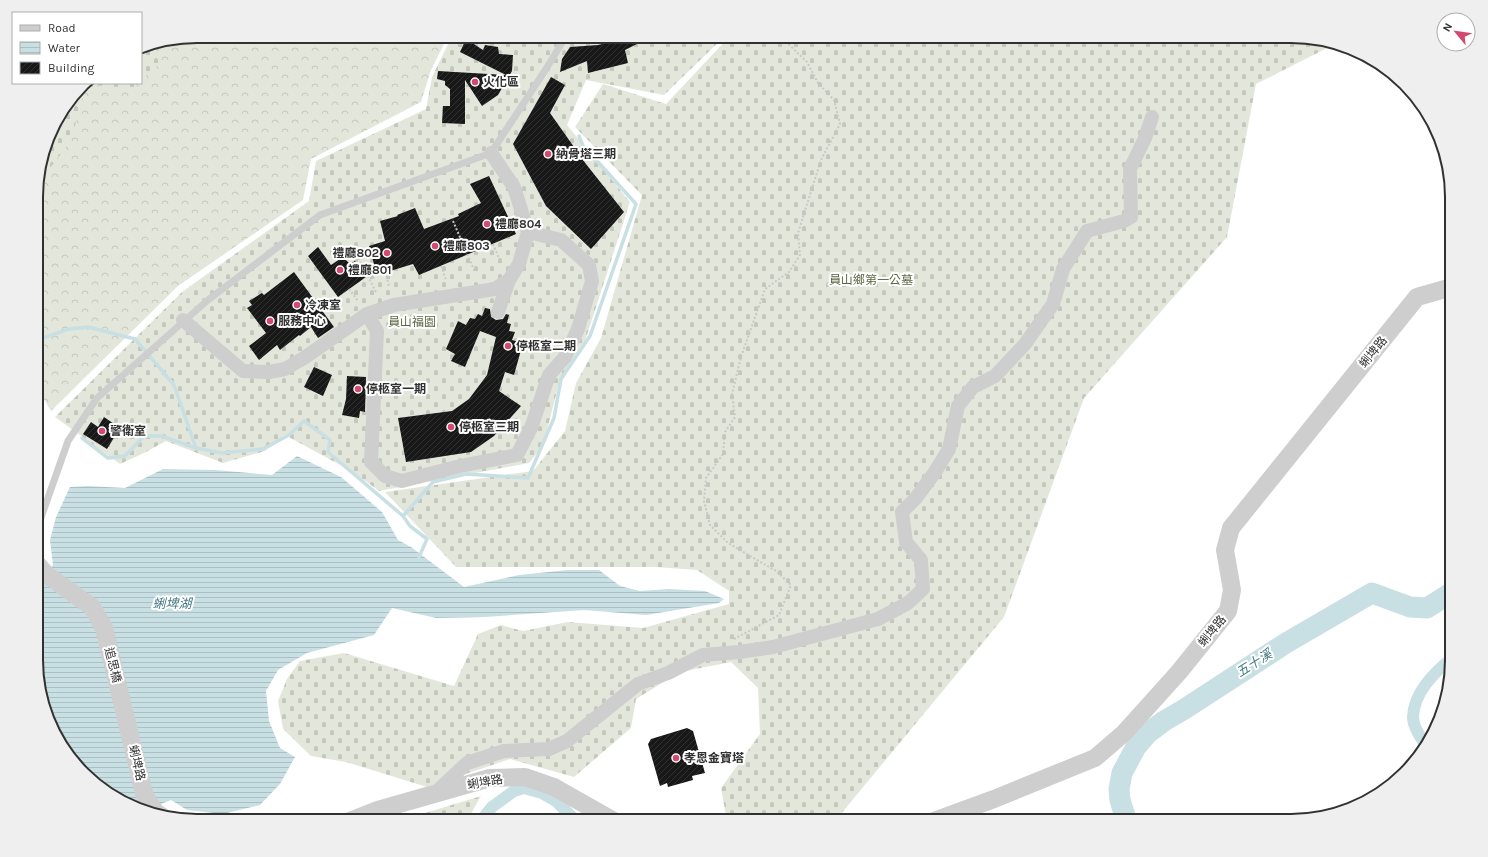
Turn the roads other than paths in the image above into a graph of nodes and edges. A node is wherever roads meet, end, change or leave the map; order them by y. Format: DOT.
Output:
graph roads {
  1 [pos="562,43"];
  2 [pos="1152,117"];
  3 [pos="491,153"];
  4 [pos="528,232"];
  5 [pos="509,280"];
  6 [pos="1445,289"];
  7 [pos="498,312"];
  8 [pos="367,314"];
  9 [pos="183,320"];
  10 [pos="43,512"];
  11 [pos="43,571"];
  12 [pos="122,703"];
  13 [pos="435,793"];
  14 [pos="146,805"];
  15 [pos="368,814"];
  16 [pos="602,814"];
  17 [pos="953,814"];
  1 -- 3 [label="lane"];
  2 -- 13 [label="street"];
  3 -- 4 [label="street"];
  3 -- 9 [label="lane"];
  4 -- 5 [label="street"];
  4 -- 8 [label="street"];
  5 -- 7 [label="street"];
  5 -- 8 [label="street"];
  6 -- 17 [label="street, 蜊埤路"];
  8 -- 9 [label="street"];
  9 -- 10 [label="lane"];
  11 -- 12 [label="street, 追思橋"];
  12 -- 14 [label="street, 蜊埤路"];
  13 -- 15 [label="street, 蜊埤路"];
  13 -- 16 [label="street, 蜊埤路"];
}
